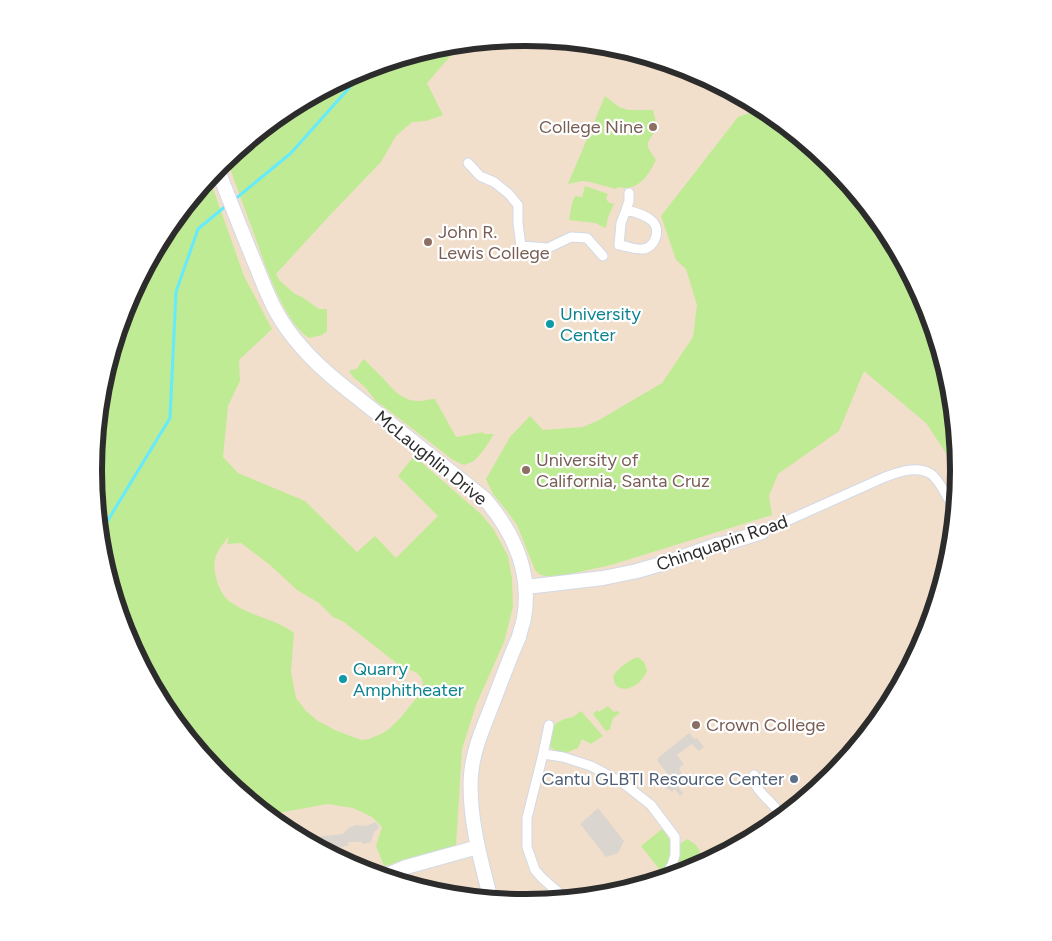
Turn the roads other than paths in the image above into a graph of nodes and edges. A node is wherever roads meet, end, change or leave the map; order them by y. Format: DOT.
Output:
graph roads {
  1 [pos="468,163"];
  2 [pos="220,177"];
  3 [pos="629,193"];
  4 [pos="626,210"];
  5 [pos="603,256"];
  6 [pos="949,501"];
  7 [pos="762,532"];
  8 [pos="526,587"];
  9 [pos="549,725"];
  10 [pos="543,754"];
  11 [pos="754,775"];
  12 [pos="778,811"];
  13 [pos="478,847"];
  14 [pos="669,869"];
  15 [pos="392,873"];
  16 [pos="489,893"];
  17 [pos="560,893"];
  1 -- 5 [label="street"];
  2 -- 8 [label="main road, McLaughlin Drive"];
  3 -- 4 [label="street"];
  4 -- 4 [label="street"];
  6 -- 7 [label="street, Chinquapin Road"];
  7 -- 8 [label="main road, Chinquapin Road"];
  8 -- 13 [label="main road, McLaughlin Drive"];
  9 -- 10 [label="street"];
  10 -- 14 [label="street"];
  10 -- 17 [label="street"];
  11 -- 12 [label="street"];
  13 -- 15 [label="main road"];
  13 -- 16 [label="main road, McLaughlin Drive"];
}
